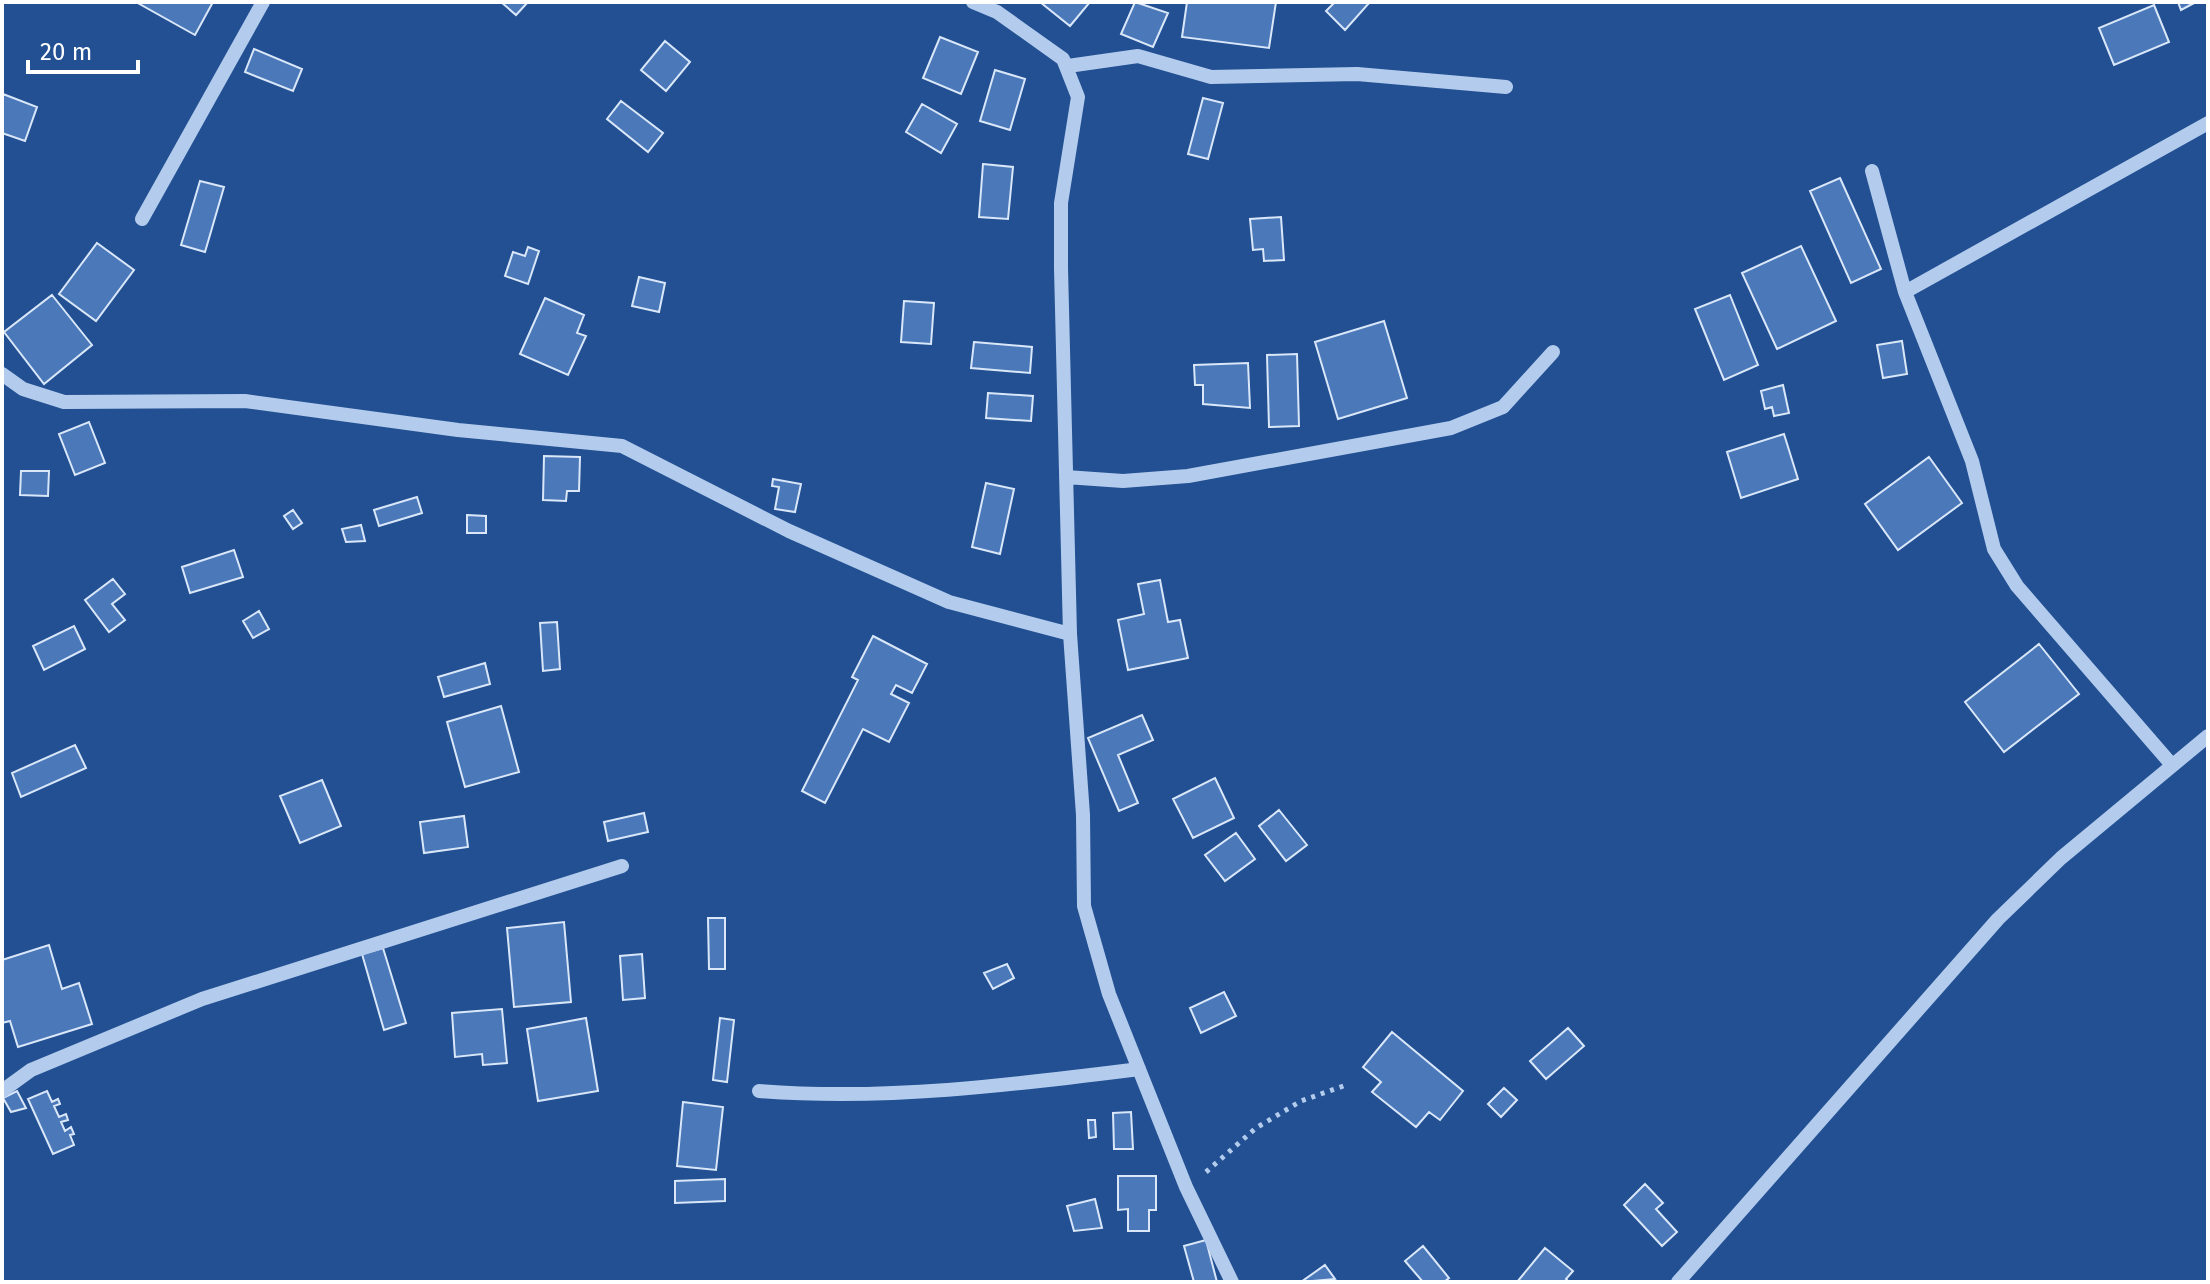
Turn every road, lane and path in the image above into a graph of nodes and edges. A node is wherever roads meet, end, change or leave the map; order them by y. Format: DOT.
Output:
graph roads {
  1 [pos="263,2"];
  2 [pos="973,2"];
  3 [pos="1068,66"];
  4 [pos="1506,87"];
  5 [pos="2208,123"];
  6 [pos="1872,171"];
  7 [pos="142,219"];
  8 [pos="1905,292"];
  9 [pos="1553,352"];
  10 [pos="2,374"];
  11 [pos="1066,477"];
  12 [pos="1070,634"];
  13 [pos="2208,736"];
  14 [pos="2172,765"];
  15 [pos="622,866"];
  16 [pos="1139,1069"];
  17 [pos="1349,1084"];
  18 [pos="2,1091"];
  19 [pos="759,1091"];
  20 [pos="1186,1187"];
  21 [pos="1232,1282"];
  22 [pos="1678,1282"];
  1 -- 7 [label="street"];
  2 -- 3 [label="street"];
  3 -- 4 [label="street"];
  3 -- 11 [label="street"];
  5 -- 8 [label="street"];
  6 -- 8 [label="street"];
  8 -- 14 [label="street"];
  9 -- 11 [label="street"];
  10 -- 12 [label="street"];
  11 -- 12 [label="street"];
  12 -- 16 [label="street"];
  13 -- 14 [label="street"];
  14 -- 22 [label="street"];
  15 -- 18 [label="street"];
  16 -- 19 [label="street"];
  16 -- 20 [label="street"];
  17 -- 20 [label="path"];
  20 -- 21 [label="street"];
}
